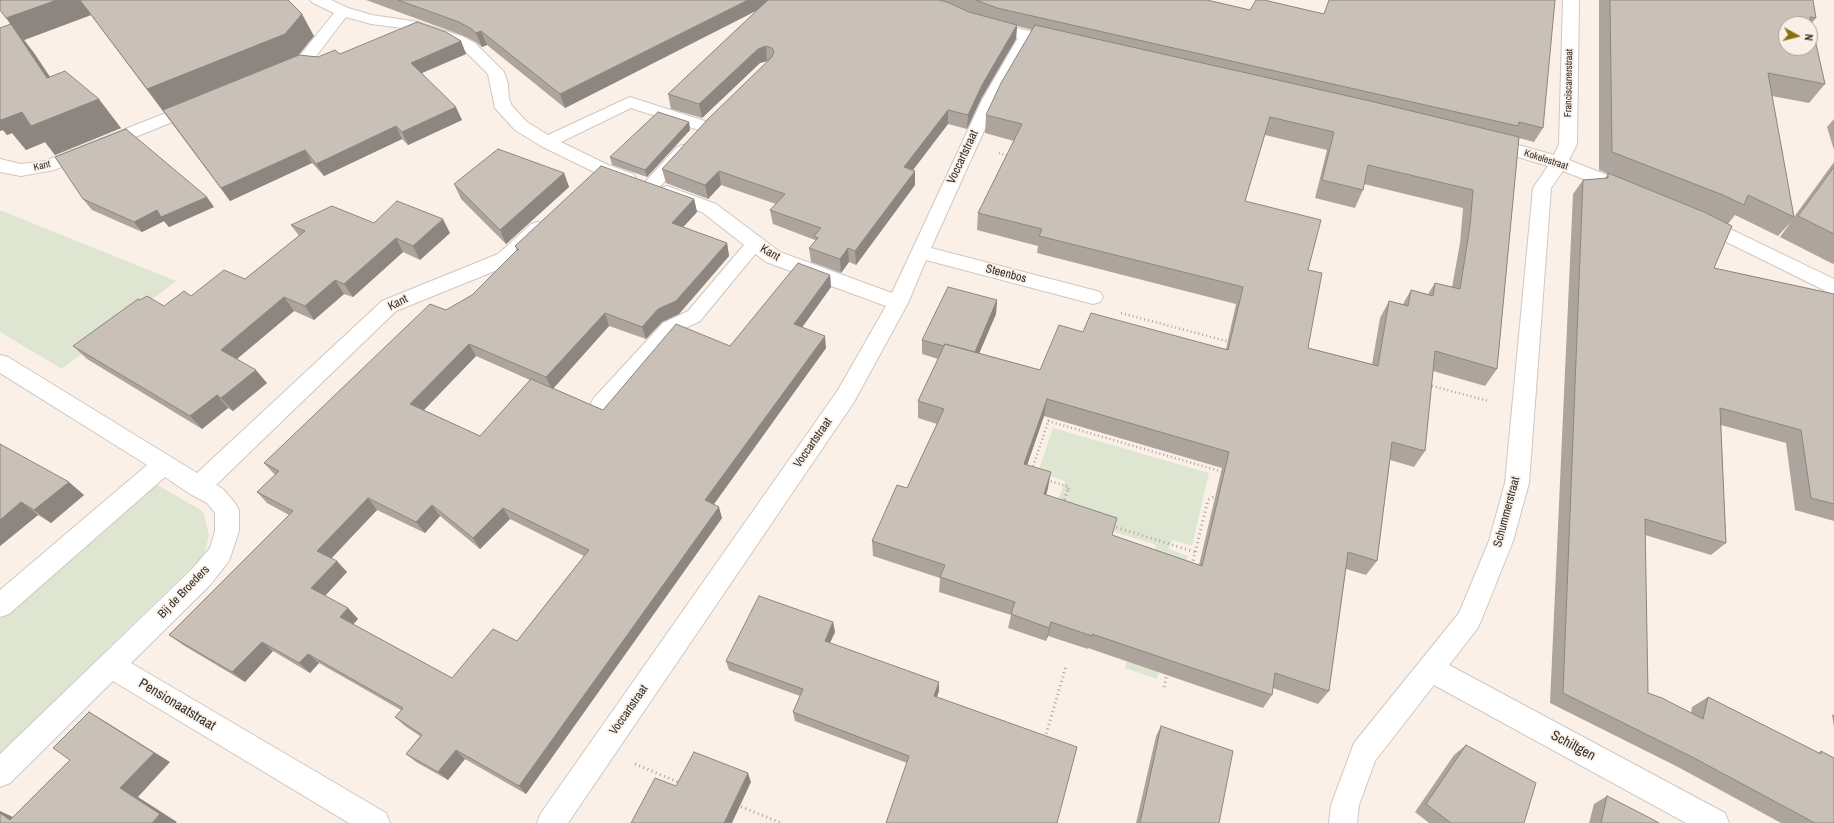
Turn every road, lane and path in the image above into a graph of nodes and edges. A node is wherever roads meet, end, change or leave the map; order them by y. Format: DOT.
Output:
graph roads {
  1 [pos="318,0"];
  2 [pos="1571,0"];
  3 [pos="343,10"];
  4 [pos="969,19"];
  5 [pos="412,26"];
  6 [pos="1027,36"];
  7 [pos="382,38"];
  8 [pos="1073,46"];
  9 [pos="304,61"];
  10 [pos="324,63"];
  11 [pos="268,76"];
  12 [pos="209,100"];
  13 [pos="1471,138"];
  14 [pos="547,142"];
  15 [pos="969,145"];
  16 [pos="1015,157"];
  17 [pos="1559,163"];
  18 [pos="0,165"];
  19 [pos="651,186"];
  20 [pos="1644,197"];
  21 [pos="1686,214"];
  22 [pos="551,217"];
  23 [pos="755,243"];
  24 [pos="920,252"];
  25 [pos="1834,288"];
  26 [pos="1093,297"];
  27 [pos="898,303"];
  28 [pos="1237,344"];
  29 [pos="0,363"];
  30 [pos="1425,384"];
  31 [pos="600,404"];
  32 [pos="1524,410"];
  33 [pos="1051,414"];
  34 [pos="1048,421"];
  35 [pos="163,465"];
  36 [pos="1223,473"];
  37 [pos="1030,475"];
  38 [pos="1043,479"];
  39 [pos="198,487"];
  40 [pos="1220,494"];
  41 [pos="1061,510"];
  42 [pos="1106,524"];
  43 [pos="1195,552"];
  44 [pos="1192,567"];
  45 [pos="0,606"];
  46 [pos="111,665"];
  47 [pos="1066,666"];
  48 [pos="1430,669"];
  49 [pos="1167,672"];
  50 [pos="1164,687"];
  51 [pos="1045,741"];
  52 [pos="601,751"];
  53 [pos="0,773"];
  54 [pos="687,786"];
  55 [pos="730,803"];
  56 [pos="376,823"];
  57 [pos="551,823"];
  58 [pos="781,823"];
  59 [pos="1343,823"];
  60 [pos="1715,823"];
  1 -- 3 [label="street, Kant"];
  2 -- 17 [label="street, Franciscanerstraat"];
  3 -- 5 [label="street, Kant"];
  3 -- 9 [label="street"];
  4 -- 6 [label="street"];
  5 -- 7 [label="street"];
  5 -- 14 [label="street, Kant"];
  6 -- 8 [label="street"];
  6 -- 15 [label="street, Voccartstraat"];
  9 -- 10 [label="street"];
  9 -- 11 [label="street"];
  12 -- 18 [label="street, Kant"];
  13 -- 17 [label="street, Kokelestraat"];
  14 -- 19 [label="street, Kant"];
  14 -- 19 [label="street"];
  15 -- 16 [label="path"];
  15 -- 24 [label="street, Voccartstraat"];
  17 -- 20 [label="street, Kokelestraat"];
  17 -- 32 [label="street, Schummerstraat"];
  19 -- 23 [label="street, Kant"];
  21 -- 25 [label="street"];
  22 -- 39 [label="street, Kant"];
  23 -- 27 [label="street, Kant"];
  23 -- 31 [label="lane"];
  24 -- 26 [label="street, Steenbos"];
  24 -- 27 [label="street, Voccartstraat"];
  26 -- 28 [label="path"];
  27 -- 52 [label="street, Voccartstraat"];
  29 -- 35 [label="street, Bij de Broeders"];
  30 -- 32 [label="path"];
  32 -- 48 [label="street, Schummerstraat"];
  33 -- 34 [label="path"];
  34 -- 36 [label="path"];
  34 -- 37 [label="path"];
  35 -- 39 [label="street, Bij de Broeders"];
  35 -- 45 [label="street"];
  38 -- 41 [label="path"];
  39 -- 46 [label="street, Bij de Broeders"];
  40 -- 43 [label="path"];
  42 -- 43 [label="path"];
  43 -- 44 [label="path"];
  46 -- 53 [label="street"];
  46 -- 56 [label="street, Pensionaatstraat"];
  47 -- 51 [label="path"];
  48 -- 59 [label="street, Schummerstraat"];
  48 -- 60 [label="street, Schiltgen"];
  49 -- 50 [label="path"];
  52 -- 54 [label="path"];
  52 -- 57 [label="street, Voccartstraat"];
  55 -- 58 [label="path"];
}
